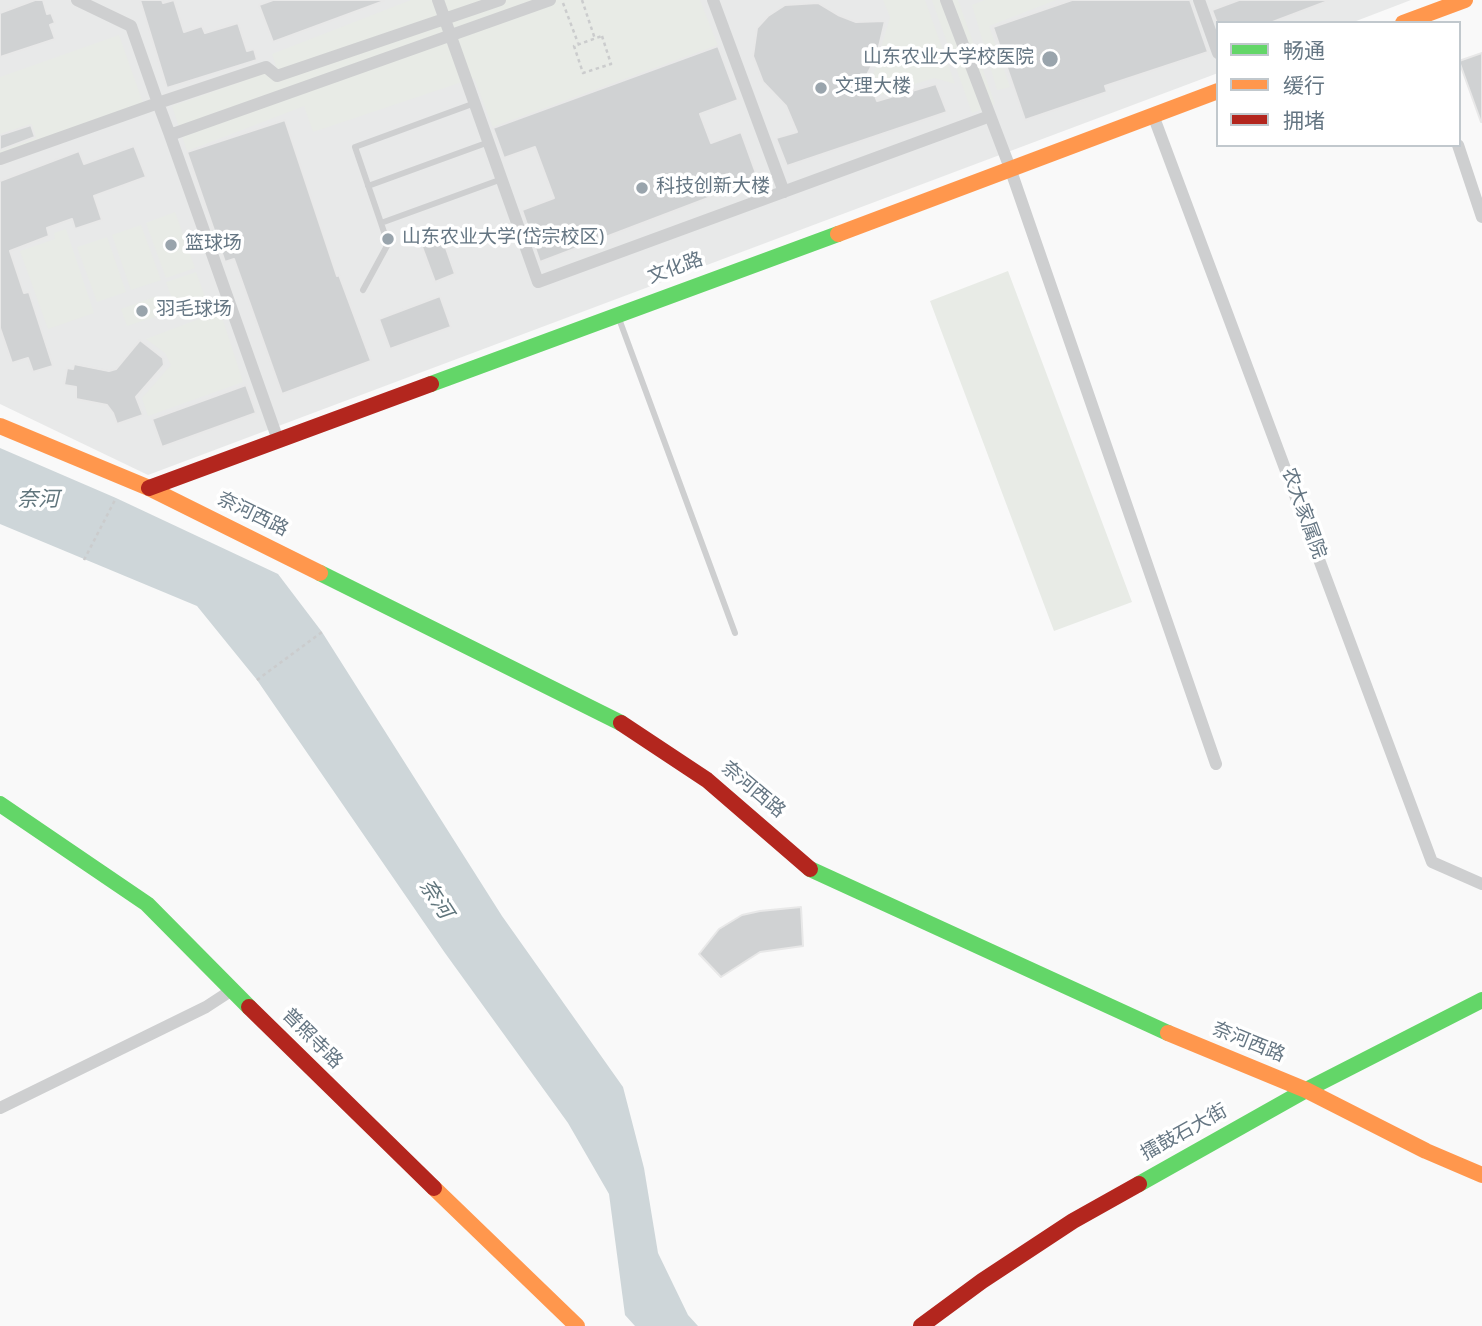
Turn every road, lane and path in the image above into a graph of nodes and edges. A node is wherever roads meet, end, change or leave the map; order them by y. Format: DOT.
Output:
graph roads {
  1 [pos="77,0"];
  2 [pos="438,0"];
  3 [pos="500,0"];
  4 [pos="550,0"];
  5 [pos="562,0"];
  6 [pos="582,0"];
  7 [pos="713,0"];
  8 [pos="946,0"];
  9 [pos="1199,0"];
  10 [pos="1465,0"];
  11 [pos="445,20"];
  12 [pos="1411,21"];
  13 [pos="451,35"];
  14 [pos="595,39"];
  15 [pos="579,44"];
  16 [pos="1216,47"];
  17 [pos="1216,93"];
  18 [pos="158,103"];
  19 [pos="475,103"];
  20 [pos="990,116"];
  21 [pos="1153,116"];
  22 [pos="170,135"];
  23 [pos="489,142"];
  24 [pos="1459,147"];
  25 [pos="0,159"];
  26 [pos="1010,168"];
  27 [pos="502,179"];
  28 [pos="368,186"];
  29 [pos="784,192"];
  30 [pos="1482,217"];
  31 [pos="381,223"];
  32 [pos="363,290"];
  33 [pos="617,314"];
  34 [pos="0,426"];
  35 [pos="278,440"];
  36 [pos="149,488"];
  37 [pos="116,499"];
  38 [pos="84,560"];
  39 [pos="322,632"];
  40 [pos="735,632"];
  41 [pos="257,680"];
  42 [pos="1216,764"];
  43 [pos="0,804"];
  44 [pos="1482,884"];
  45 [pos="232,990"];
  46 [pos="1482,1000"];
  47 [pos="1306,1090"];
  48 [pos="0,1108"];
  49 [pos="1482,1175"];
  50 [pos="577,1326"];
  51 [pos="921,1326"];
  1 -- 18 [label="street"];
  2 -- 11 [label="street"];
  3 -- 11 [label="street"];
  4 -- 13 [label="street"];
  5 -- 15 [label="path"];
  6 -- 14 [label="path"];
  7 -- 29 [label="street"];
  8 -- 20 [label="street"];
  9 -- 16 [label="street"];
  10 -- 12 [label="street"];
  11 -- 13 [label="street"];
  11 -- 18 [label="street"];
  13 -- 19 [label="street"];
  13 -- 22 [label="street"];
  14 -- 15 [label="path"];
  14 -- 15 [label="path"];
  17 -- 21 [label="street, 文化路"];
  18 -- 22 [label="street"];
  18 -- 25 [label="street"];
  19 -- 23 [label="street"];
  19 -- 28 [label="lane"];
  20 -- 26 [label="street"];
  20 -- 29 [label="street"];
  21 -- 26 [label="street, 文化路"];
  21 -- 44 [label="street, 农大家属院"];
  22 -- 35 [label="street"];
  23 -- 27 [label="street"];
  23 -- 28 [label="lane"];
  24 -- 30 [label="street"];
  26 -- 33 [label="street, 文化路"];
  26 -- 42 [label="street"];
  27 -- 29 [label="street"];
  27 -- 31 [label="lane"];
  28 -- 31 [label="lane"];
  31 -- 32 [label="lane"];
  33 -- 35 [label="street, 文化路"];
  33 -- 40 [label="lane"];
  34 -- 36 [label="street, 奈河西路"];
  35 -- 36 [label="street, 文化路"];
  36 -- 47 [label="street, 奈河西路"];
  37 -- 38 [label="path"];
  39 -- 41 [label="path"];
  43 -- 45 [label="street, 普照寺路"];
  45 -- 48 [label="street"];
  45 -- 50 [label="street, 普照寺路"];
  46 -- 47 [label="street, 擂鼓石大街"];
  47 -- 49 [label="street, 奈河西路"];
  47 -- 51 [label="street, 擂鼓石大街"];
}
